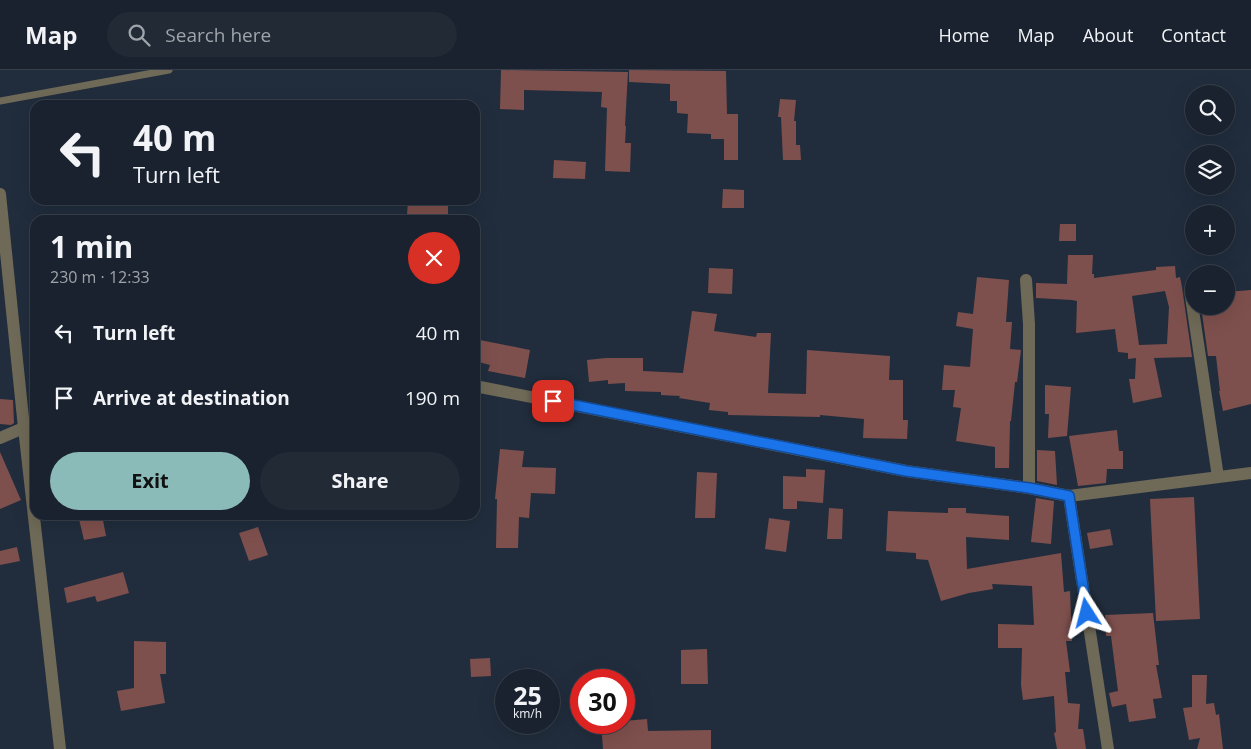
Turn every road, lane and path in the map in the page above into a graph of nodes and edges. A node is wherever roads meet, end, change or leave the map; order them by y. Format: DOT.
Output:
graph roads {
  1 [pos="170,70"];
  2 [pos="0,102"];
  3 [pos="0,194"];
  4 [pos="1026,280"];
  5 [pos="1194,315"];
  6 [pos="480,387"];
  7 [pos="30,425"];
  8 [pos="0,438"];
  9 [pos="1251,473"];
  10 [pos="1218,477"];
  11 [pos="1029,488"];
  12 [pos="1069,496"];
  13 [pos="39,520"];
  14 [pos="60,749"];
  15 [pos="1108,749"];
  1 -- 2 [label="lane"];
  3 -- 7 [label="street"];
  4 -- 11 [label="street"];
  5 -- 10 [label="street"];
  6 -- 11 [label="street"];
  7 -- 8 [label="street"];
  9 -- 10 [label="street"];
  10 -- 12 [label="street"];
  11 -- 12 [label="street"];
  12 -- 15 [label="street"];
  13 -- 14 [label="street"];
}
